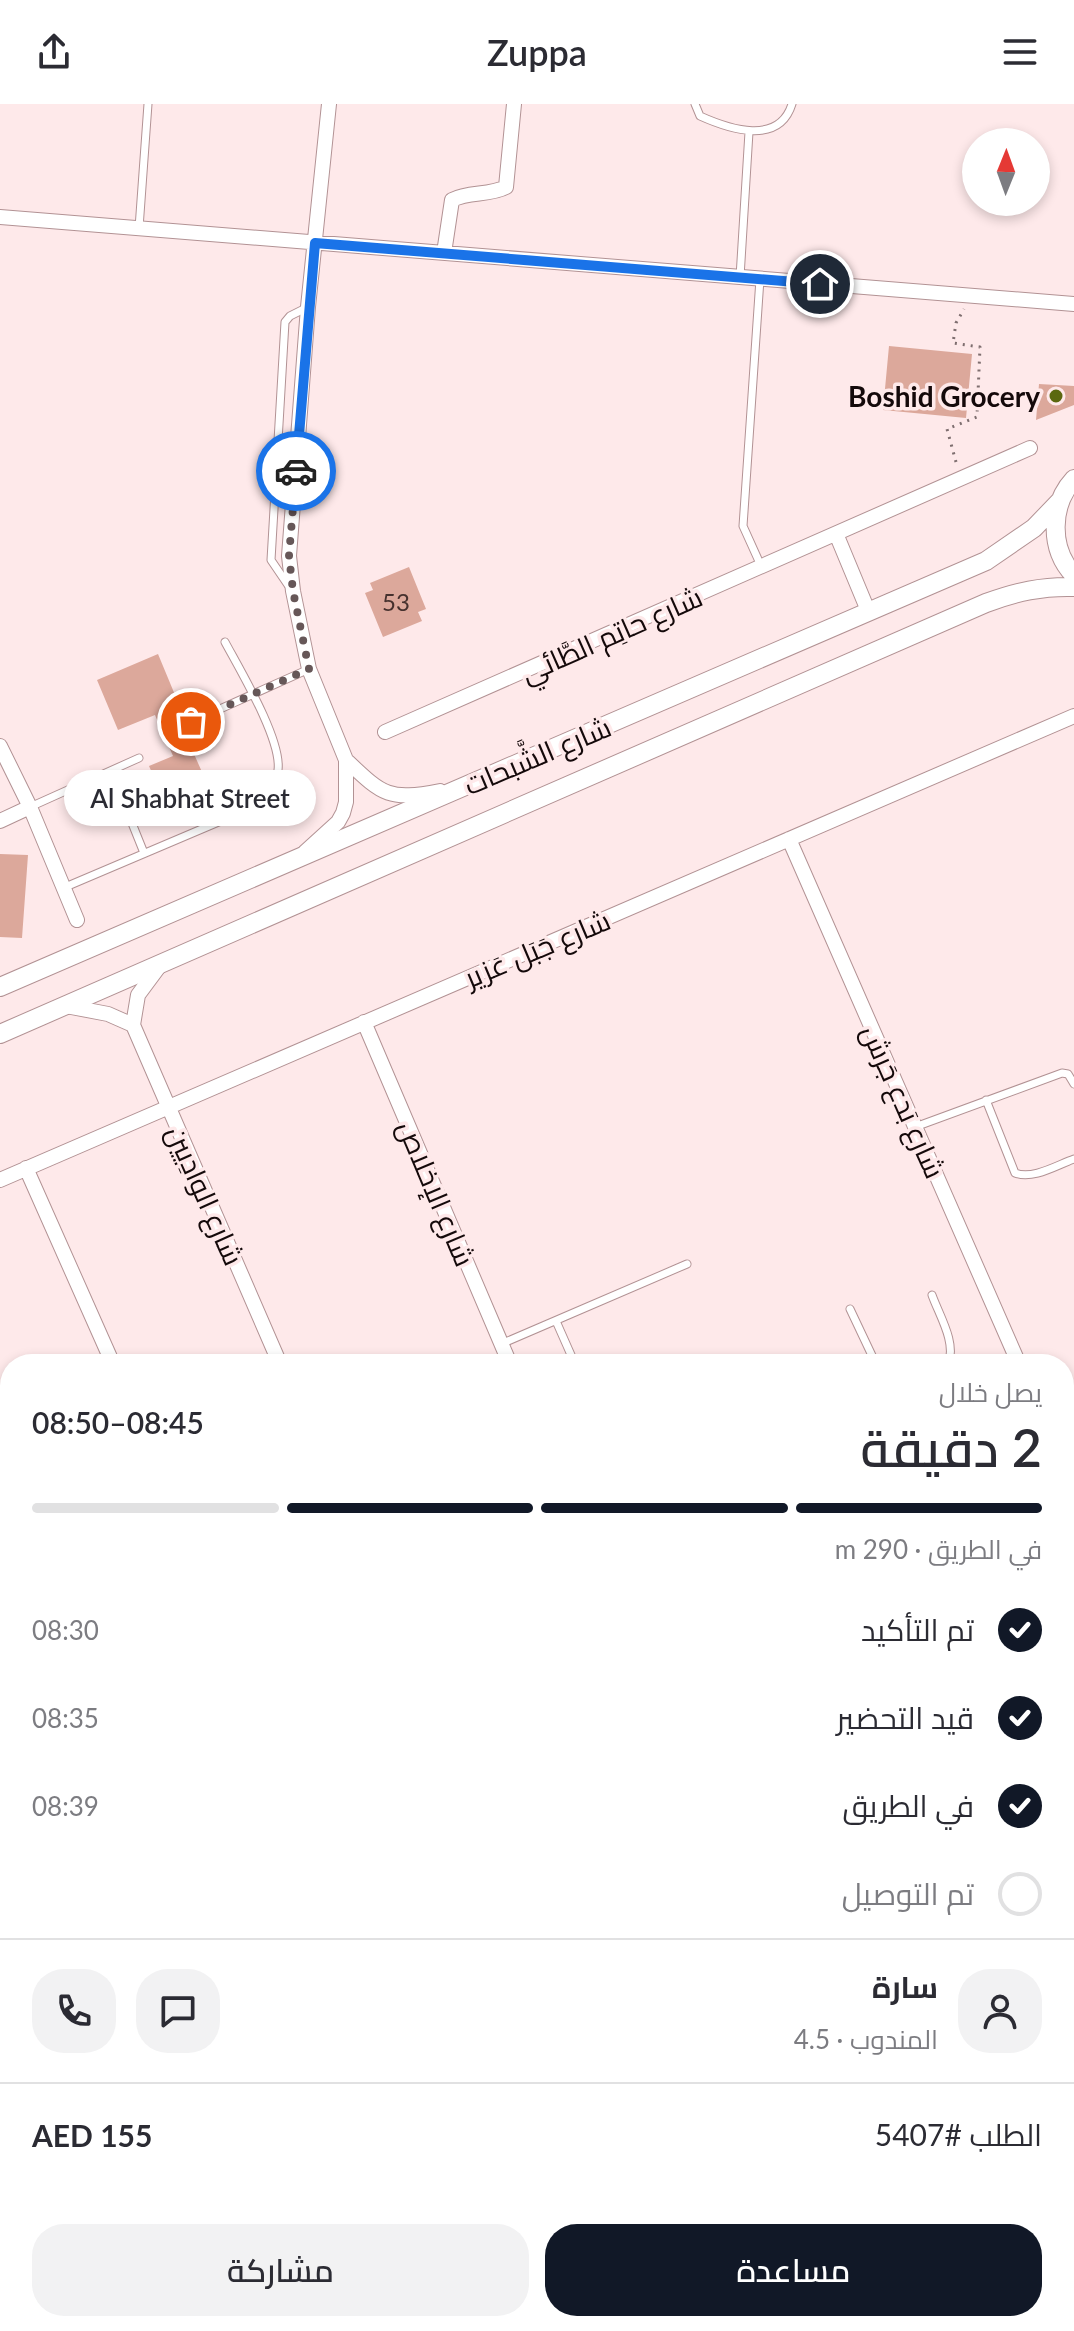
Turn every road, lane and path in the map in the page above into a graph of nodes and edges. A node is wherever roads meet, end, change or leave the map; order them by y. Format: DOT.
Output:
graph roads {
  1 [pos="148,104"];
  2 [pos="329,104"];
  3 [pos="514,104"];
  4 [pos="695,104"];
  5 [pos="792,104"];
  6 [pos="749,132"];
  7 [pos="0,217"];
  8 [pos="139,228"];
  9 [pos="315,243"];
  10 [pos="444,253"];
  11 [pos="740,277"];
  12 [pos="760,279"];
  13 [pos="971,296"];
  14 [pos="1074,304"];
  15 [pos="308,307"];
  16 [pos="1030,448"];
  17 [pos="1074,479"];
  18 [pos="955,482"];
  19 [pos="1060,501"];
  20 [pos="837,536"];
  21 [pos="762,568"];
  22 [pos="1074,575"];
  23 [pos="1074,587"];
  24 [pos="293,591"];
  25 [pos="869,613"];
  26 [pos="225,642"];
  27 [pos="309,669"];
  28 [pos="252,694"];
  29 [pos="1074,716"];
  30 [pos="191,722"];
  31 [pos="385,732"];
  32 [pos="0,746"];
  33 [pos="139,758"];
  34 [pos="346,760"];
  35 [pos="111,771"];
  36 [pos="462,787"];
  37 [pos="30,807"];
  38 [pos="0,821"];
  39 [pos="789,839"];
  40 [pos="144,853"];
  41 [pos="298,859"];
  42 [pos="63,888"];
  43 [pos="77,920"];
  44 [pos="161,963"];
  45 [pos="0,987"];
  46 [pos="66,1006"];
  47 [pos="364,1022"];
  48 [pos="133,1025"];
  49 [pos="0,1034"];
  50 [pos="1074,1084"];
  51 [pos="986,1100"];
  52 [pos="168,1108"];
  53 [pos="915,1127"];
  54 [pos="1074,1159"];
  55 [pos="26,1168"];
  56 [pos="0,1180"];
  57 [pos="687,1264"];
  58 [pos="932,1295"];
  59 [pos="850,1309"];
  60 [pos="556,1321"];
  61 [pos="501,1344"];
  62 [pos="109,1354"];
  63 [pos="276,1354"];
  64 [pos="506,1354"];
  65 [pos="571,1354"];
  66 [pos="871,1354"];
  67 [pos="950,1354"];
  68 [pos="1015,1354"];
  1 -- 8 [label="lane"];
  2 -- 9 [label="street"];
  3 -- 10 [label="street"];
  4 -- 6 [label="lane"];
  5 -- 6 [label="lane"];
  6 -- 11 [label="lane"];
  7 -- 8 [label="street"];
  8 -- 9 [label="street"];
  9 -- 10 [label="street"];
  9 -- 15 [label="street"];
  10 -- 11 [label="street"];
  11 -- 12 [label="street"];
  12 -- 13 [label="street"];
  12 -- 21 [label="lane"];
  13 -- 14 [label="street"];
  13 -- 18 [label="path"];
  15 -- 24 [label="street"];
  15 -- 24 [label="lane"];
  16 -- 18 [label="street, شارع حاتِم الطَّائي"];
  17 -- 19 [label="street, شارع الشَّبحات"];
  18 -- 20 [label="street, شارع حاتِم الطَّائي"];
  19 -- 22 [label="street"];
  19 -- 25 [label="street, شارع الشَّبحات"];
  20 -- 21 [label="street, شارع حاتِم الطَّائي"];
  20 -- 25 [label="street"];
  21 -- 31 [label="street, شارع حاتِم الطَّائي"];
  23 -- 44 [label="street, شارع الشَّبحات"];
  24 -- 27 [label="street"];
  25 -- 36 [label="street, شارع الشَّبحات"];
  26 -- 28 [label="lane"];
  27 -- 28 [label="lane"];
  27 -- 34 [label="street"];
  28 -- 30 [label="lane"];
  28 -- 40 [label="lane"];
  29 -- 39 [label="street, شارع جَبَل عَزير"];
  32 -- 37 [label="street"];
  33 -- 35 [label="lane"];
  34 -- 36 [label="street"];
  34 -- 41 [label="street"];
  35 -- 37 [label="lane"];
  35 -- 40 [label="lane"];
  36 -- 41 [label="street, شارع الشَّبحات"];
  37 -- 38 [label="street"];
  37 -- 42 [label="street"];
  39 -- 47 [label="street, شارع جَبَل عَزير"];
  39 -- 53 [label="street, شارع بَدع جَرش"];
  40 -- 42 [label="lane"];
  41 -- 45 [label="street, شارع الشَّبحات"];
  42 -- 43 [label="street"];
  44 -- 46 [label="street, شارع الشَّبحات"];
  44 -- 48 [label="street"];
  46 -- 48 [label="street"];
  46 -- 49 [label="street, شارع الشَّبحات"];
  47 -- 52 [label="street, شارع جَبَل عَزير"];
  47 -- 61 [label="street, شارع الإخلاص"];
  48 -- 52 [label="street, شارع الوادِيين"];
  50 -- 51 [label="lane"];
  51 -- 53 [label="lane"];
  51 -- 54 [label="lane"];
  52 -- 55 [label="street, شارع جَبَل عَزير"];
  52 -- 63 [label="street, شارع الوادِيين"];
  53 -- 68 [label="street, شارع بَدع جَرش"];
  55 -- 56 [label="street, شارع جَبَل عَزير"];
  55 -- 62 [label="street"];
  57 -- 60 [label="lane"];
  58 -- 67 [label="lane"];
  59 -- 66 [label="lane"];
  60 -- 61 [label="lane"];
  60 -- 65 [label="lane"];
  61 -- 64 [label="street, شارع الإخلاص"];
}
